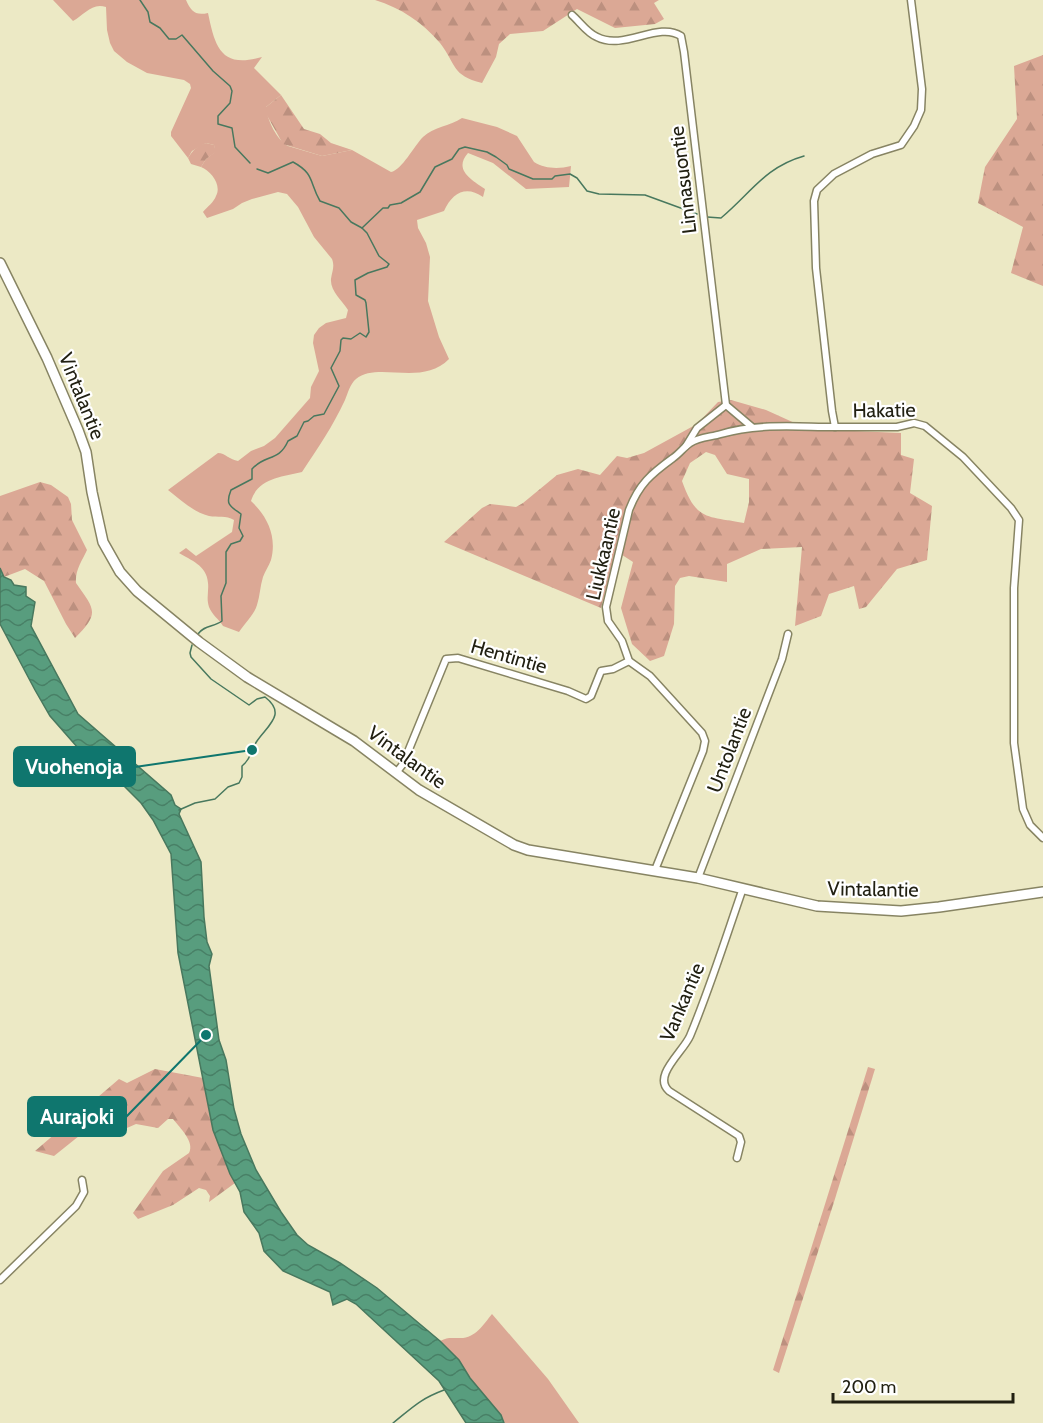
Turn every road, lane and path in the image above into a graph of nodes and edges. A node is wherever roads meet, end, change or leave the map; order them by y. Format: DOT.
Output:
graph roads {
  1 [pos="911,0"];
  2 [pos="573,15"];
  3 [pos="0,263"];
  4 [pos="726,405"];
  5 [pos="753,427"];
  6 [pos="835,427"];
  7 [pos="686,446"];
  8 [pos="788,634"];
  9 [pos="629,661"];
  10 [pos="396,773"];
  11 [pos="1043,838"];
  12 [pos="655,870"];
  13 [pos="698,878"];
  14 [pos="743,888"];
  15 [pos="1043,892"];
  16 [pos="737,1158"];
  17 [pos="82,1180"];
  18 [pos="0,1280"];
  1 -- 6 [label="street, Hakatie"];
  2 -- 4 [label="street, Linnasuontie"];
  3 -- 10 [label="street, Vintalantie"];
  4 -- 5 [label="street"];
  4 -- 7 [label="street"];
  5 -- 6 [label="street, Liukkaantie"];
  5 -- 7 [label="street, Liukkaantie"];
  6 -- 11 [label="street, Hakatie"];
  7 -- 9 [label="street, Liukkaantie"];
  8 -- 13 [label="street, Untolantie"];
  9 -- 10 [label="street, Hentintie"];
  9 -- 12 [label="street, Liukkaantie"];
  10 -- 12 [label="street, Vintalantie"];
  12 -- 13 [label="street, Vintalantie"];
  13 -- 14 [label="street, Vintalantie"];
  14 -- 15 [label="street, Vintalantie"];
  14 -- 16 [label="street, Vankantie"];
  17 -- 18 [label="street"];
}
